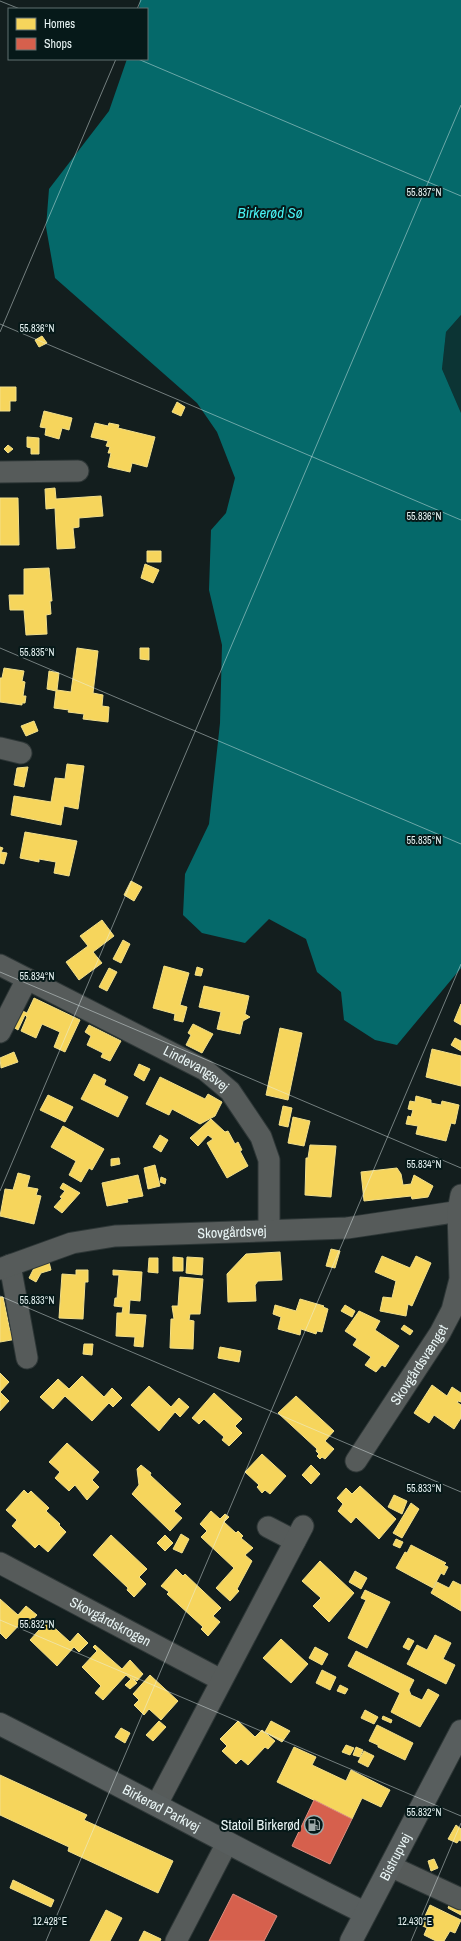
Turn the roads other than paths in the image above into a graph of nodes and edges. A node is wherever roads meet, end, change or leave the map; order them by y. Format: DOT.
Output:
graph roads {
  1 [pos="78,471"];
  2 [pos="0,472"];
  3 [pos="0,748"];
  4 [pos="21,753"];
  5 [pos="0,965"];
  6 [pos="27,978"];
  7 [pos="0,1032"];
  8 [pos="460,1206"];
  9 [pos="269,1230"];
  10 [pos="5,1267"];
  11 [pos="27,1358"];
  12 [pos="356,1461"];
  13 [pos="268,1527"];
  14 [pos="0,1563"];
  15 [pos="221,1680"];
  16 [pos="0,1724"];
  17 [pos="461,1731"];
  18 [pos="157,1804"];
  19 [pos="227,1843"];
  20 [pos="390,1866"];
  21 [pos="461,1899"];
  22 [pos="365,1913"];
  23 [pos="176,1941"];
  24 [pos="351,1941"];
  1 -- 2 [label="street"];
  3 -- 4 [label="street"];
  5 -- 6 [label="street, Lindevangsvej"];
  6 -- 7 [label="street"];
  6 -- 9 [label="street, Lindevangsvej"];
  8 -- 9 [label="street, Skovgårdsvej"];
  8 -- 12 [label="street, Skovgårdsvænget"];
  9 -- 10 [label="street, Skovgårdsvej"];
  10 -- 11 [label="street, Skovgårdsvej"];
  13 -- 15 [label="street"];
  14 -- 15 [label="street, Skovgårdskrogen"];
  15 -- 18 [label="street"];
  16 -- 18 [label="street, Birkerød Parkvej"];
  17 -- 20 [label="street, Bistrupvej"];
  18 -- 19 [label="street, Birkerød Parkvej"];
  19 -- 22 [label="street, Birkerød Parkvej"];
  19 -- 23 [label="street"];
  20 -- 21 [label="street"];
  20 -- 22 [label="street, Bistrupvej"];
  22 -- 24 [label="street, Bistrupvej"];
}
